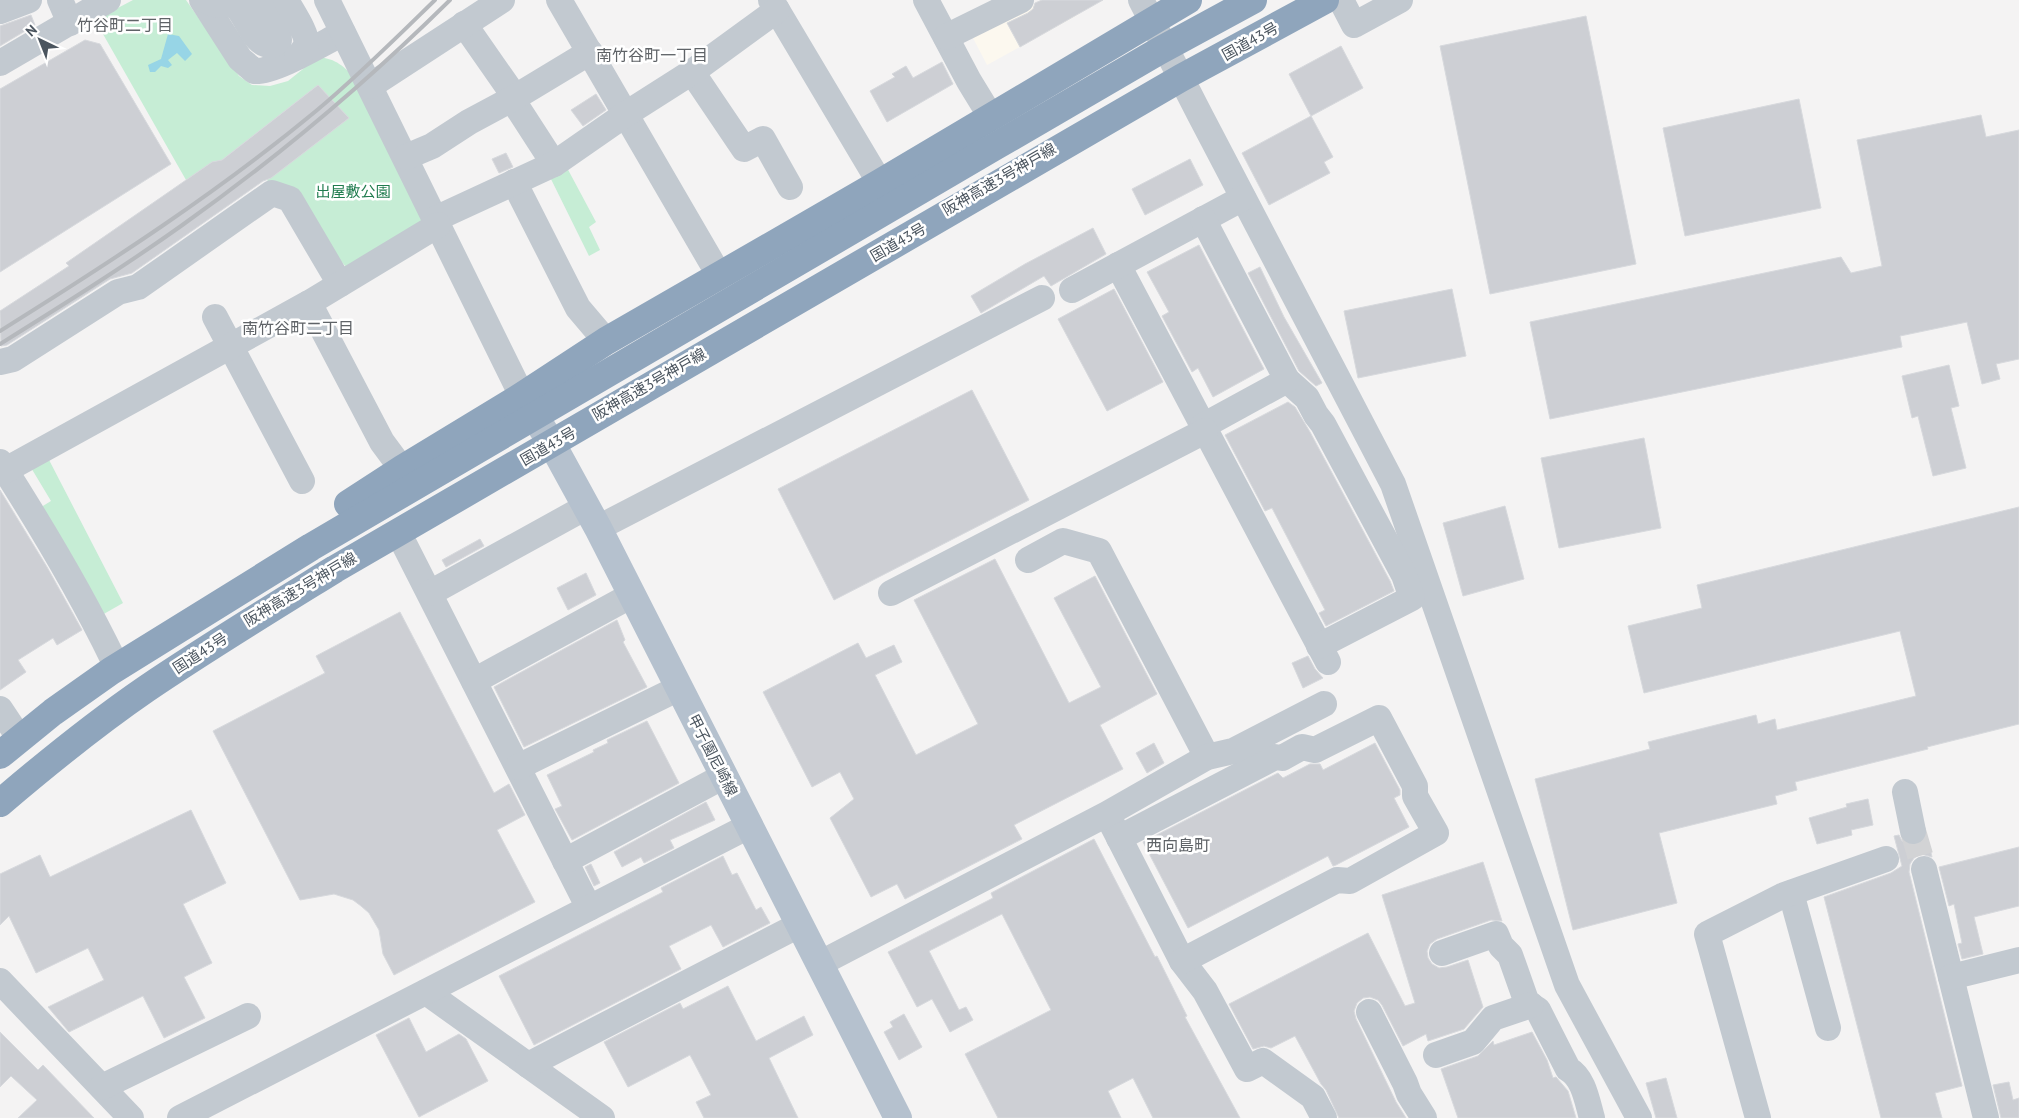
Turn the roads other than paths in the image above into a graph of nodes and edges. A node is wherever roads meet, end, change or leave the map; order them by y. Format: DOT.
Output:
graph roads {
  1 [pos="28,0"];
  2 [pos="108,0"];
  3 [pos="204,0"];
  4 [pos="286,0"];
  5 [pos="327,0"];
  6 [pos="559,0"];
  7 [pos="926,0"];
  8 [pos="1021,0"];
  9 [pos="1188,0"];
  10 [pos="1253,0"];
  11 [pos="1319,0"];
  12 [pos="1325,0"];
  13 [pos="1341,0"];
  14 [pos="1400,0"];
  15 [pos="495,2"];
  16 [pos="774,5"];
  17 [pos="1147,10"];
  18 [pos="0,11"];
  19 [pos="65,11"];
  20 [pos="464,24"];
  21 [pos="343,33"];
  22 [pos="946,37"];
  23 [pos="302,47"];
  24 [pos="590,52"];
  25 [pos="0,64"];
  26 [pos="692,72"];
  27 [pos="1181,78"];
  28 [pos="370,86"];
  29 [pos="512,99"];
  30 [pos="626,114"];
  31 [pos="991,116"];
  32 [pos="406,157"];
  33 [pos="554,164"];
  34 [pos="514,182"];
  35 [pos="880,183"];
  36 [pos="790,187"];
  37 [pos="1243,198"];
  38 [pos="1203,219"];
  39 [pos="436,222"];
  40 [pos="1118,265"];
  41 [pos="719,275"];
  42 [pos="340,284"];
  43 [pos="1072,290"];
  44 [pos="1042,298"];
  45 [pos="308,303"];
  46 [pos="215,317"];
  47 [pos="606,341"];
  48 [pos="230,347"];
  49 [pos="0,362"];
  50 [pos="1287,380"];
  51 [pos="522,396"];
  52 [pos="1204,428"];
  53 [pos="552,444"];
  54 [pos="2,469"];
  55 [pos="402,469"];
  56 [pos="302,480"];
  57 [pos="592,517"];
  58 [pos="399,534"];
  59 [pos="1028,560"];
  60 [pos="430,593"];
  61 [pos="891,593"];
  62 [pos="632,595"];
  63 [pos="113,659"];
  64 [pos="474,681"];
  65 [pos="679,688"];
  66 [pos="1324,704"];
  67 [pos="0,708"];
  68 [pos="8,739"];
  69 [pos="0,756"];
  70 [pos="1207,757"];
  71 [pos="518,767"];
  72 [pos="724,776"];
  73 [pos="1905,792"];
  74 [pos="0,798"];
  75 [pos="0,804"];
  76 [pos="1107,814"];
  77 [pos="749,826"];
  78 [pos="1913,832"];
  79 [pos="1119,838"];
  80 [pos="1886,859"];
  81 [pos="565,861"];
  82 [pos="1924,869"];
  83 [pos="1791,893"];
  84 [pos="589,908"];
  85 [pos="799,925"];
  86 [pos="1442,953"];
  87 [pos="1182,960"];
  88 [pos="2019,960"];
  89 [pos="819,964"];
  90 [pos="1951,977"];
  91 [pos="0,981"];
  92 [pos="426,992"];
  93 [pos="1531,1005"];
  94 [pos="1369,1012"];
  95 [pos="248,1016"];
  96 [pos="1828,1028"];
  97 [pos="1436,1056"];
  98 [pos="528,1065"];
  99 [pos="102,1087"];
  100 [pos="573,1110"];
  101 [pos="131,1118"];
  102 [pos="180,1118"];
  103 [pos="602,1118"];
  104 [pos="898,1118"];
  105 [pos="1324,1118"];
  106 [pos="1424,1118"];
  107 [pos="1592,1118"];
  108 [pos="1639,1118"];
  109 [pos="1758,1118"];
  110 [pos="1986,1118"];
  1 -- 18 [label="street"];
  2 -- 19 [label="street"];
  3 -- 23 [label="street"];
  3 -- 23 [label="street"];
  4 -- 23 [label="street"];
  5 -- 21 [label="street"];
  6 -- 24 [label="street"];
  7 -- 22 [label="street"];
  8 -- 22 [label="street"];
  9 -- 17 [label="highway"];
  10 -- 69 [label="highway, 阪神高速3号神戸線"];
  11 -- 74 [label="highway, 阪神高速3号神戸線"];
  12 -- 27 [label="highway, 国道43号"];
  13 -- 14 [label="street"];
  15 -- 20 [label="street"];
  16 -- 26 [label="street"];
  16 -- 35 [label="street"];
  17 -- 27 [label="street"];
  17 -- 31 [label="highway"];
  19 -- 25 [label="street"];
  20 -- 28 [label="street"];
  20 -- 29 [label="street"];
  21 -- 23 [label="street"];
  21 -- 28 [label="street"];
  22 -- 31 [label="street"];
  24 -- 29 [label="street"];
  24 -- 30 [label="street"];
  26 -- 30 [label="street"];
  26 -- 36 [label="street"];
  27 -- 37 [label="street"];
  27 -- 53 [label="highway, 国道43号"];
  28 -- 32 [label="street"];
  29 -- 32 [label="street"];
  29 -- 33 [label="street"];
  30 -- 33 [label="street"];
  30 -- 41 [label="street"];
  31 -- 35 [label="highway"];
  32 -- 39 [label="street"];
  33 -- 34 [label="street"];
  34 -- 39 [label="street"];
  34 -- 47 [label="street"];
  35 -- 41 [label="highway"];
  37 -- 38 [label="street"];
  37 -- 108 [label="street"];
  38 -- 40 [label="street"];
  38 -- 50 [label="street"];
  39 -- 42 [label="street"];
  39 -- 51 [label="street"];
  40 -- 43 [label="street"];
  40 -- 52 [label="street"];
  41 -- 47 [label="highway"];
  42 -- 45 [label="street"];
  42 -- 49 [label="street"];
  44 -- 57 [label="street"];
  45 -- 48 [label="street"];
  45 -- 55 [label="street"];
  46 -- 48 [label="street"];
  47 -- 51 [label="highway"];
  48 -- 54 [label="street"];
  48 -- 56 [label="street"];
  50 -- 52 [label="street"];
  50 -- 52 [label="street"];
  51 -- 53 [label="main road, 甲子園尼崎線"];
  51 -- 55 [label="highway"];
  52 -- 61 [label="street"];
  53 -- 57 [label="main road, 甲子園尼崎線"];
  53 -- 58 [label="highway, 国道43号"];
  54 -- 63 [label="street"];
  55 -- 63 [label="highway"];
  57 -- 60 [label="street"];
  57 -- 62 [label="main road, 甲子園尼崎線"];
  58 -- 60 [label="street"];
  58 -- 75 [label="highway, 国道43号"];
  59 -- 70 [label="street"];
  60 -- 64 [label="street"];
  62 -- 64 [label="street"];
  62 -- 65 [label="main road, 甲子園尼崎線"];
  63 -- 68 [label="highway"];
  64 -- 71 [label="street"];
  65 -- 71 [label="street"];
  65 -- 72 [label="main road, 甲子園尼崎線"];
  66 -- 70 [label="street"];
  67 -- 68 [label="street"];
  70 -- 76 [label="street"];
  71 -- 81 [label="street"];
  72 -- 77 [label="main road, 甲子園尼崎線"];
  72 -- 81 [label="street"];
  73 -- 78 [label="street"];
  76 -- 79 [label="street"];
  76 -- 89 [label="street"];
  77 -- 84 [label="street"];
  77 -- 85 [label="main road, 甲子園尼崎線"];
  79 -- 87 [label="street"];
  79 -- 87 [label="street"];
  80 -- 83 [label="street"];
  81 -- 84 [label="street"];
  82 -- 90 [label="street"];
  83 -- 96 [label="street"];
  83 -- 109 [label="street"];
  84 -- 92 [label="street"];
  85 -- 89 [label="main road, 甲子園尼崎線"];
  85 -- 98 [label="street"];
  86 -- 93 [label="street"];
  87 -- 105 [label="street"];
  88 -- 90 [label="street"];
  89 -- 104 [label="main road, 甲子園尼崎線"];
  90 -- 110 [label="street"];
  91 -- 99 [label="street"];
  92 -- 98 [label="street"];
  92 -- 102 [label="street"];
  93 -- 97 [label="street"];
  93 -- 107 [label="street"];
  94 -- 106 [label="street"];
  95 -- 99 [label="street"];
  98 -- 100 [label="street"];
  99 -- 101 [label="street"];
  100 -- 103 [label="street"];
}
